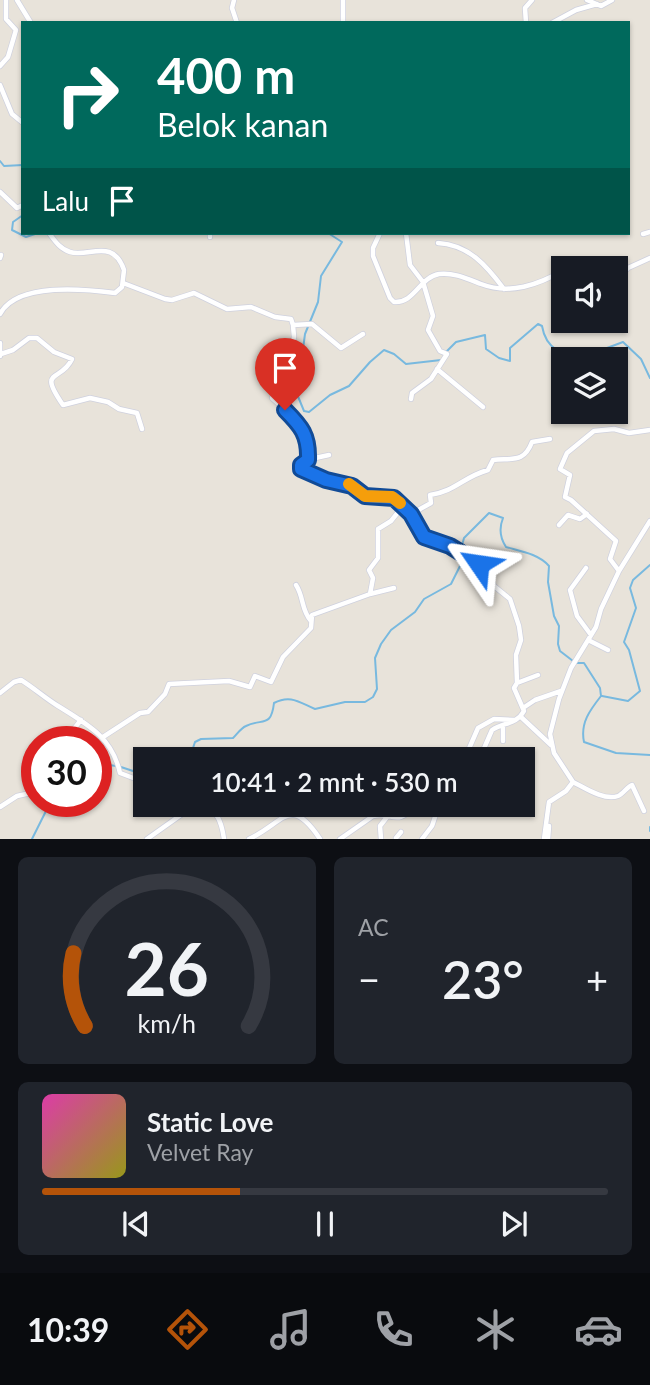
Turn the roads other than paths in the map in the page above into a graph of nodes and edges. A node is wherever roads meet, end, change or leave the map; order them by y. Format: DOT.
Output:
graph roads {
  1 [pos="6,0"];
  2 [pos="17,0"];
  3 [pos="234,0"];
  4 [pos="343,0"];
  5 [pos="532,0"];
  6 [pos="587,0"];
  7 [pos="612,0"];
  8 [pos="597,4"];
  9 [pos="30,21"];
  10 [pos="236,21"];
  11 [pos="343,21"];
  12 [pos="526,21"];
  13 [pos="556,21"];
  14 [pos="0,66"];
  15 [pos="0,85"];
  16 [pos="21,121"];
  17 [pos="0,191"];
  18 [pos="21,206"];
  19 [pos="650,232"];
  20 [pos="643,234"];
  21 [pos="50,235"];
  22 [pos="379,235"];
  23 [pos="406,235"];
  24 [pos="438,243"];
  25 [pos="650,258"];
  26 [pos="628,268"];
  27 [pos="551,276"];
  28 [pos="423,282"];
  29 [pos="123,283"];
  30 [pos="504,290"];
  31 [pos="2,304"];
  32 [pos="0,314"];
  33 [pos="293,325"];
  34 [pos="363,334"];
  35 [pos="0,343"];
  36 [pos="1,355"];
  37 [pos="437,369"];
  38 [pos="411,399"];
  39 [pos="483,407"];
  40 [pos="142,429"];
  41 [pos="650,430"];
  42 [pos="550,439"];
  43 [pos="329,455"];
  44 [pos="308,460"];
  45 [pos="403,506"];
  46 [pos="411,514"];
  47 [pos="587,514"];
  48 [pos="650,521"];
  49 [pos="559,525"];
  50 [pos="586,568"];
  51 [pos="619,571"];
  52 [pos="296,585"];
  53 [pos="394,588"];
  54 [pos="370,594"];
  55 [pos="312,622"];
  56 [pos="590,637"];
  57 [pos="608,650"];
  58 [pos="538,675"];
  59 [pos="517,683"];
  60 [pos="561,691"];
  61 [pos="0,692"];
  62 [pos="523,708"];
  63 [pos="518,719"];
  64 [pos="80,720"];
  65 [pos="503,725"];
  66 [pos="75,726"];
  67 [pos="88,726"];
  68 [pos="112,731"];
  69 [pos="503,741"];
  70 [pos="552,745"];
  71 [pos="470,747"];
  72 [pos="484,747"];
  73 [pos="112,753"];
  74 [pos="133,778"];
  75 [pos="573,782"];
  76 [pos="21,795"];
  77 [pos="0,807"];
  78 [pos="644,811"];
  79 [pos="177,817"];
  80 [pos="217,817"];
  81 [pos="372,817"];
  82 [pos="387,817"];
  83 [pos="435,817"];
  84 [pos="401,832"];
  85 [pos="148,839"];
  86 [pos="224,839"];
  87 [pos="248,839"];
  88 [pos="320,839"];
  89 [pos="340,839"];
  90 [pos="381,839"];
  91 [pos="395,839"];
  92 [pos="422,839"];
  93 [pos="546,839"];
  1 -- 14 [label="street"];
  2 -- 9 [label="street"];
  3 -- 10 [label="street"];
  4 -- 11 [label="street"];
  5 -- 12 [label="street"];
  6 -- 8 [label="street"];
  7 -- 8 [label="street"];
  8 -- 13 [label="street"];
  15 -- 16 [label="street"];
  17 -- 18 [label="street"];
  19 -- 20 [label="street"];
  21 -- 29 [label="street"];
  22 -- 28 [label="street"];
  23 -- 28 [label="street"];
  24 -- 30 [label="street"];
  25 -- 26 [label="street"];
  27 -- 30 [label="street"];
  28 -- 30 [label="street"];
  28 -- 37 [label="street"];
  29 -- 31 [label="street"];
  29 -- 33 [label="street"];
  31 -- 32 [label="street"];
  33 -- 34 [label="street"];
  33 -- 44 [label="street"];
  35 -- 36 [label="street"];
  36 -- 40 [label="street"];
  37 -- 38 [label="street"];
  37 -- 39 [label="street"];
  41 -- 47 [label="street"];
  42 -- 46 [label="street"];
  43 -- 44 [label="street"];
  44 -- 45 [label="street"];
  45 -- 46 [label="street"];
  45 -- 54 [label="street"];
  46 -- 59 [label="street"];
  47 -- 49 [label="street"];
  47 -- 51 [label="street"];
  48 -- 51 [label="street"];
  50 -- 56 [label="street"];
  51 -- 56 [label="street"];
  52 -- 55 [label="street"];
  53 -- 54 [label="street"];
  54 -- 55 [label="street"];
  55 -- 68 [label="street"];
  56 -- 57 [label="street"];
  56 -- 60 [label="street"];
  58 -- 59 [label="street"];
  59 -- 62 [label="street"];
  60 -- 62 [label="street"];
  60 -- 70 [label="street"];
  61 -- 64 [label="street"];
  62 -- 63 [label="street"];
  63 -- 65 [label="street"];
  63 -- 70 [label="street"];
  63 -- 71 [label="street"];
  64 -- 66 [label="street"];
  64 -- 67 [label="street"];
  65 -- 69 [label="street"];
  65 -- 72 [label="street"];
  70 -- 75 [label="street"];
  73 -- 74 [label="street"];
  75 -- 78 [label="street"];
  75 -- 93 [label="street"];
  76 -- 77 [label="street"];
  79 -- 85 [label="street"];
  80 -- 86 [label="street"];
  81 -- 89 [label="street"];
  82 -- 90 [label="street"];
  83 -- 92 [label="street"];
  84 -- 91 [label="street"];
  87 -- 88 [label="street"];
}
